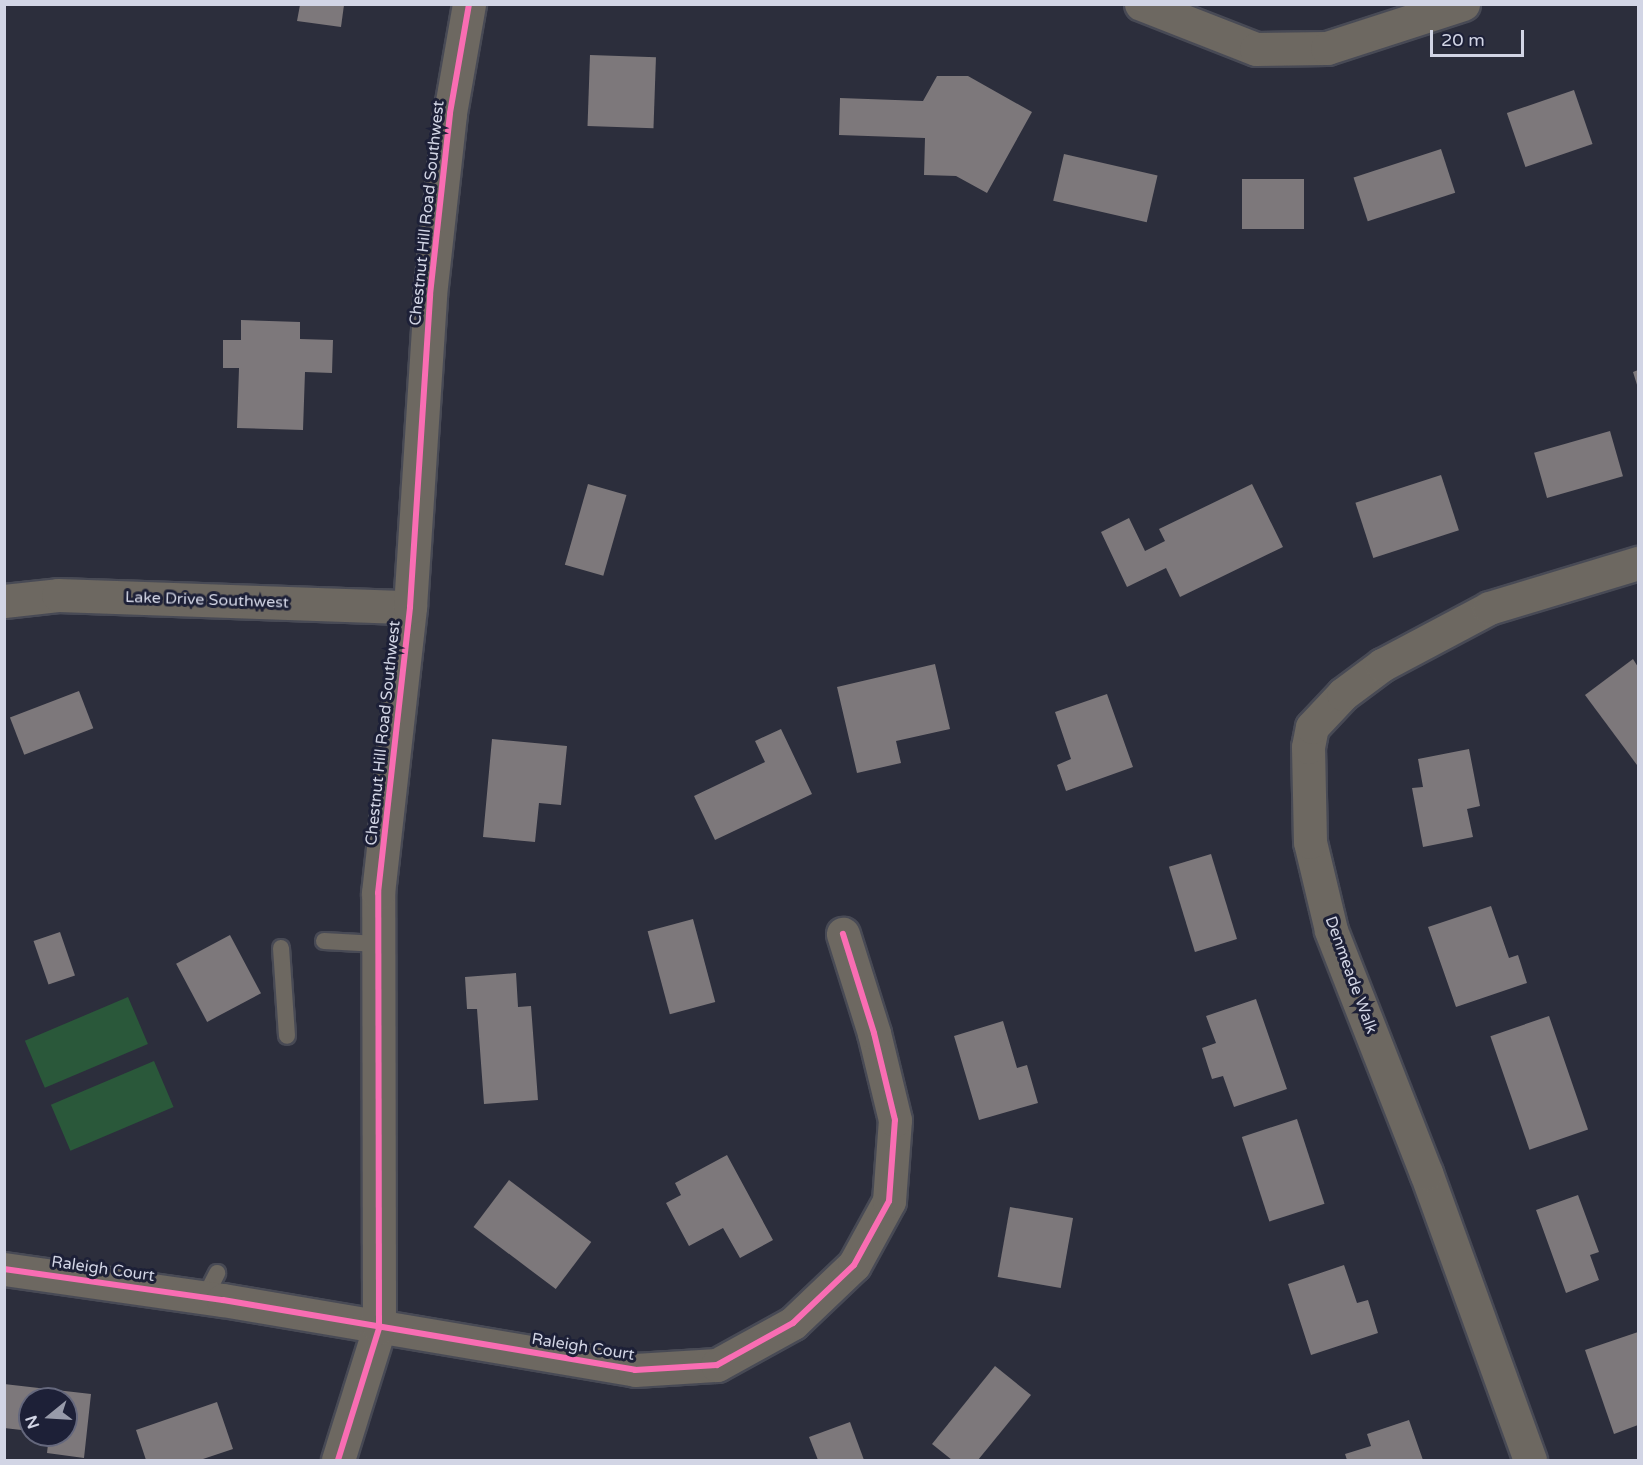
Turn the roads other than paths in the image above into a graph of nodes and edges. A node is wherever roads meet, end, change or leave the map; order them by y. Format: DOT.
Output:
graph roads {
  1 [pos="469,4"];
  2 [pos="1141,4"];
  3 [pos="1463,4"];
  4 [pos="1638,563"];
  5 [pos="4,601"];
  6 [pos="410,607"];
  7 [pos="843,934"];
  8 [pos="324,941"];
  9 [pos="378,944"];
  10 [pos="281,948"];
  11 [pos="287,1036"];
  12 [pos="4,1269"];
  13 [pos="379,1328"];
  14 [pos="338,1461"];
  15 [pos="1530,1461"];
  1 -- 6 [label="street, Chestnut Hill Road Southwest"];
  2 -- 3 [label="street"];
  4 -- 15 [label="street, Denmeade Walk"];
  5 -- 6 [label="street, Lake Drive Southwest"];
  6 -- 9 [label="street, Chestnut Hill Road Southwest"];
  7 -- 13 [label="street, Raleigh Court"];
  8 -- 9 [label="lane"];
  9 -- 13 [label="street, Chestnut Hill Road Southwest"];
  10 -- 11 [label="lane"];
  12 -- 13 [label="street, Raleigh Court"];
  13 -- 14 [label="street, Chestnut Hill Road Southwest"];
}
